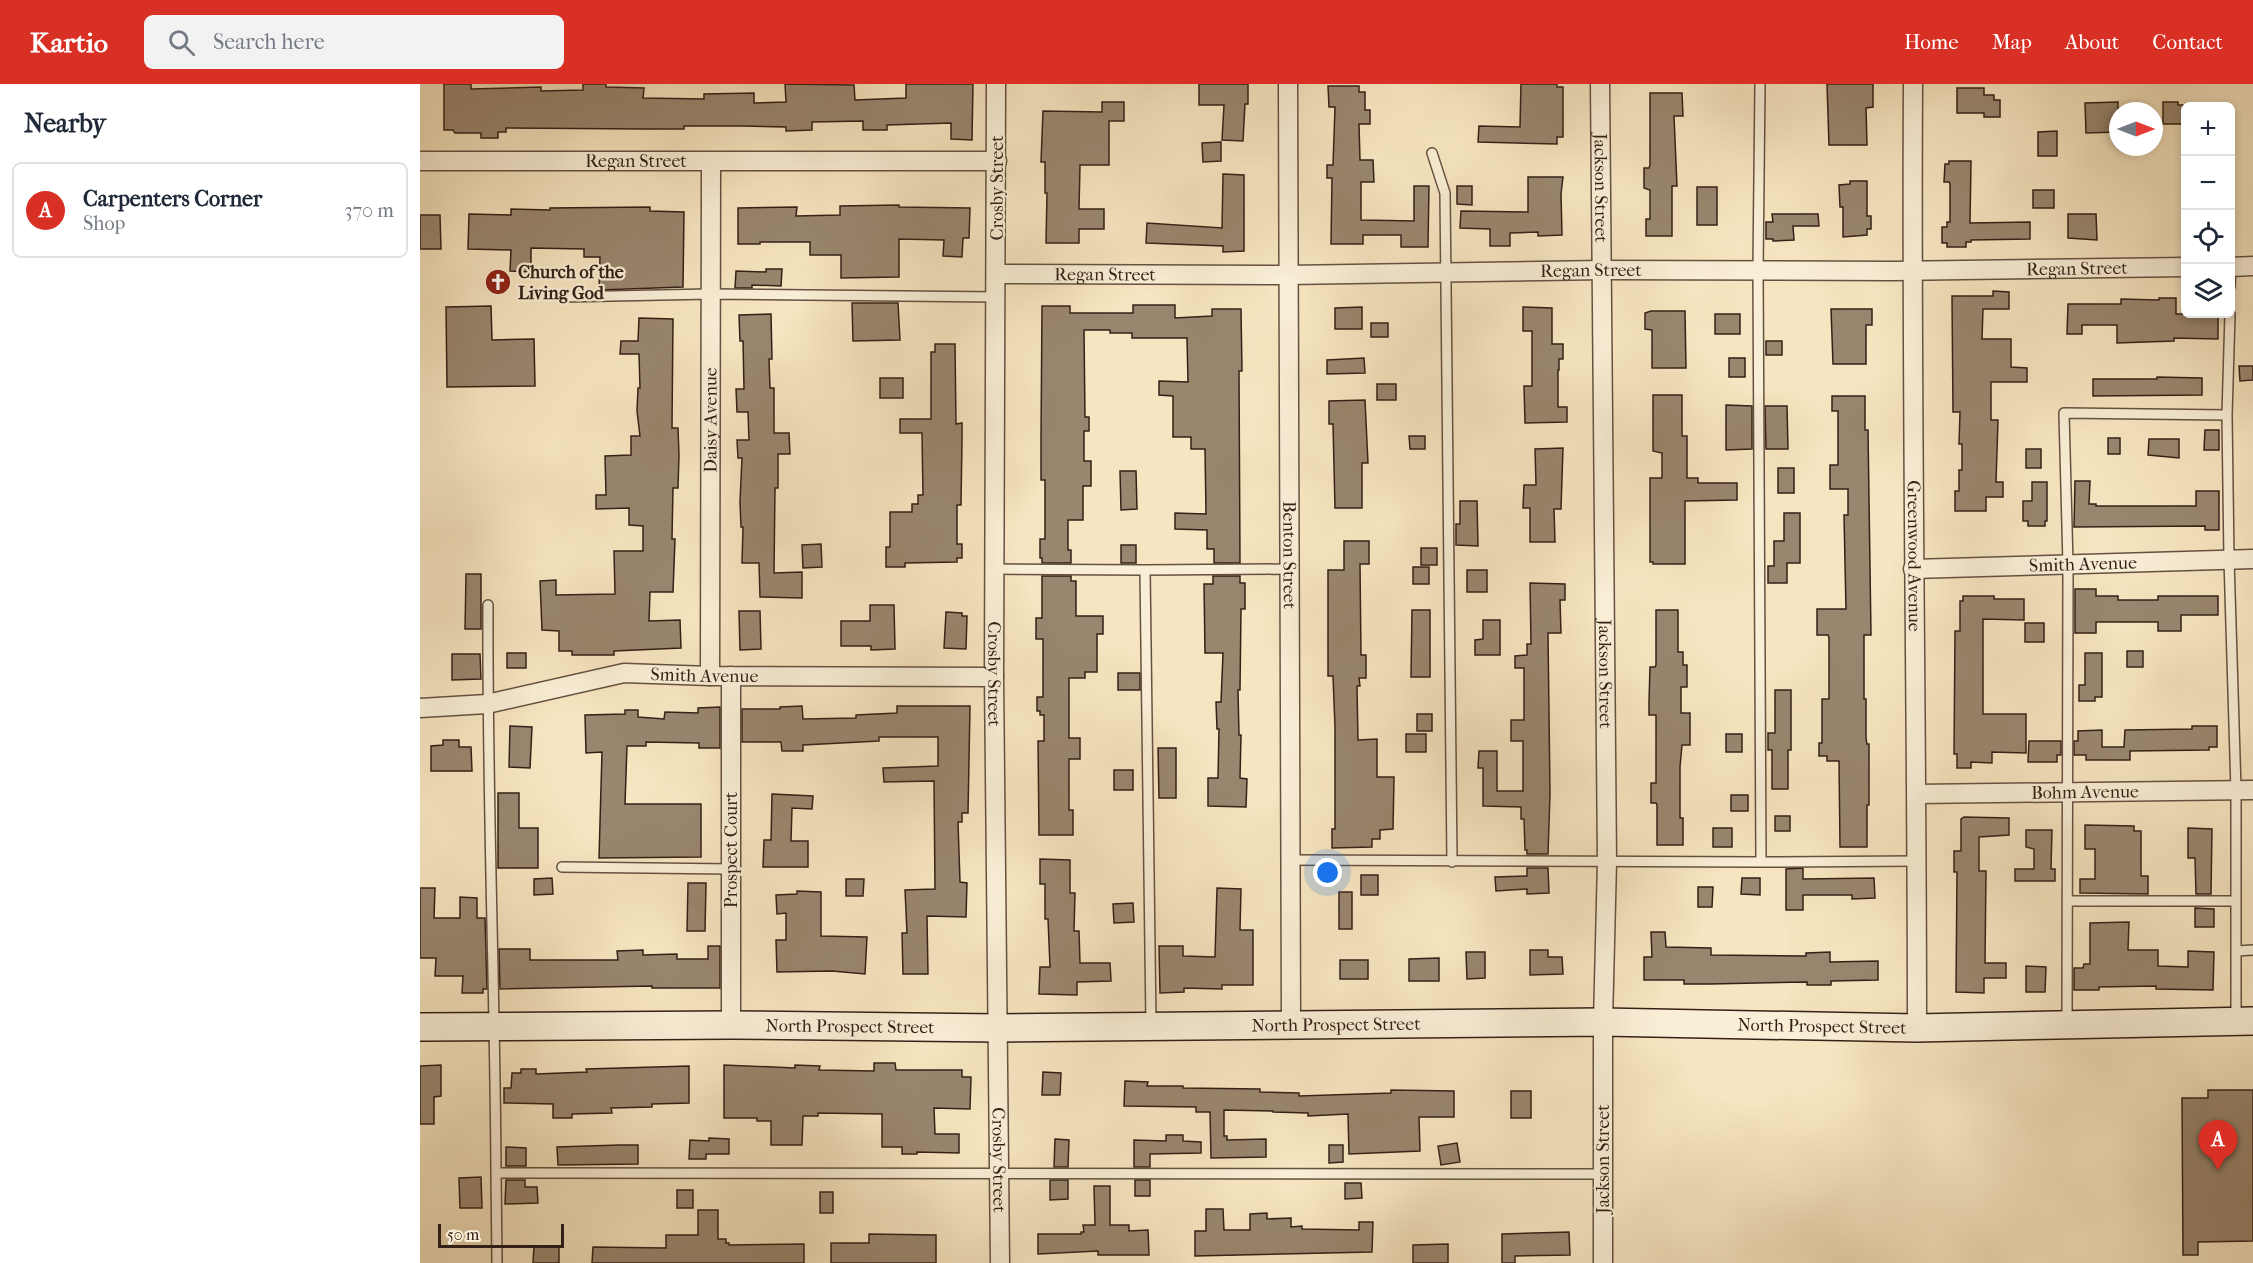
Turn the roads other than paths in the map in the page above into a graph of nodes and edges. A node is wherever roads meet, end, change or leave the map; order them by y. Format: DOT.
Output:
graph roads {
  1 [pos="996,84"];
  2 [pos="1288,84"];
  3 [pos="1600,84"];
  4 [pos="1760,84"];
  5 [pos="1913,84"];
  6 [pos="1432,153"];
  7 [pos="420,161"];
  8 [pos="997,161"];
  9 [pos="711,163"];
  10 [pos="2253,266"];
  11 [pos="2181,267"];
  12 [pos="2235,267"];
  13 [pos="1602,270"];
  14 [pos="1758,270"];
  15 [pos="1912,270"];
  16 [pos="1446,272"];
  17 [pos="997,274"];
  18 [pos="1288,275"];
  19 [pos="710,294"];
  20 [pos="562,297"];
  21 [pos="996,297"];
  22 [pos="2230,318"];
  23 [pos="2227,416"];
  24 [pos="2229,559"];
  25 [pos="2253,559"];
  26 [pos="2068,565"];
  27 [pos="994,569"];
  28 [pos="1289,569"];
  29 [pos="1913,569"];
  30 [pos="1145,570"];
  31 [pos="488,605"];
  32 [pos="710,676"];
  33 [pos="730,676"];
  34 [pos="994,677"];
  35 [pos="487,704"];
  36 [pos="420,708"];
  37 [pos="2245,790"];
  38 [pos="2067,792"];
  39 [pos="1917,794"];
  40 [pos="1290,860"];
  41 [pos="1917,861"];
  42 [pos="1452,862"];
  43 [pos="1606,862"];
  44 [pos="1761,862"];
  45 [pos="562,867"];
  46 [pos="731,869"];
  47 [pos="2067,901"];
  48 [pos="2236,901"];
  49 [pos="2253,950"];
  50 [pos="2236,951"];
  51 [pos="2245,1021"];
  52 [pos="1603,1022"];
  53 [pos="1291,1024"];
  54 [pos="2067,1024"];
  55 [pos="731,1025"];
  56 [pos="495,1026"];
  57 [pos="1152,1026"];
  58 [pos="420,1027"];
  59 [pos="998,1028"];
  60 [pos="1917,1028"];
  61 [pos="496,1173"];
  62 [pos="999,1173"];
  63 [pos="1604,1174"];
  64 [pos="497,1263"];
  65 [pos="1000,1263"];
  66 [pos="1603,1263"];
  1 -- 8 [label="street, Crosby Street"];
  2 -- 18 [label="street, Benton Street"];
  3 -- 13 [label="street, Jackson Street"];
  4 -- 14 [label="lane"];
  5 -- 15 [label="street, Greenwood Avenue"];
  6 -- 16 [label="lane"];
  7 -- 9 [label="street, Regan Street"];
  8 -- 9 [label="street, Regan Street"];
  8 -- 17 [label="street, Crosby Street"];
  9 -- 19 [label="street, Daisy Avenue"];
  10 -- 12 [label="street"];
  11 -- 15 [label="street, Regan Street"];
  13 -- 14 [label="street, Regan Street"];
  13 -- 16 [label="street, Regan Street"];
  13 -- 43 [label="street, Jackson Street"];
  14 -- 15 [label="street, Regan Street"];
  14 -- 44 [label="lane"];
  15 -- 29 [label="street, Greenwood Avenue"];
  16 -- 18 [label="street, Regan Street"];
  16 -- 42 [label="lane"];
  17 -- 18 [label="street, Regan Street"];
  17 -- 21 [label="street, Crosby Street"];
  18 -- 28 [label="street, Benton Street"];
  19 -- 20 [label="lane"];
  19 -- 21 [label="lane"];
  19 -- 32 [label="street, Daisy Avenue"];
  21 -- 27 [label="street, Crosby Street"];
  22 -- 23 [label="lane"];
  23 -- 24 [label="lane"];
  23 -- 26 [label="lane"];
  24 -- 25 [label="street, Smith Avenue"];
  24 -- 26 [label="street, Smith Avenue"];
  24 -- 37 [label="lane"];
  26 -- 29 [label="street, Smith Avenue"];
  26 -- 38 [label="lane"];
  27 -- 30 [label="lane"];
  27 -- 34 [label="street, Crosby Street"];
  28 -- 30 [label="lane"];
  28 -- 40 [label="street, Benton Street"];
  29 -- 39 [label="street, Greenwood Avenue"];
  30 -- 57 [label="lane"];
  31 -- 35 [label="lane"];
  32 -- 33 [label="street, Smith Avenue"];
  32 -- 35 [label="street, Smith Avenue"];
  33 -- 34 [label="street, Smith Avenue"];
  33 -- 46 [label="street, Prospect Court"];
  34 -- 59 [label="street, Crosby Street"];
  35 -- 36 [label="street, Smith Avenue"];
  35 -- 56 [label="lane"];
  37 -- 38 [label="street, Bohm Avenue"];
  37 -- 48 [label="lane"];
  38 -- 39 [label="street, Bohm Avenue"];
  38 -- 47 [label="lane"];
  39 -- 41 [label="street, Greenwood Avenue"];
  40 -- 42 [label="lane"];
  40 -- 53 [label="street, Benton Street"];
  41 -- 44 [label="lane"];
  41 -- 60 [label="street, Greenwood Avenue"];
  42 -- 43 [label="lane"];
  43 -- 44 [label="lane"];
  43 -- 52 [label="street, Jackson Street"];
  45 -- 46 [label="lane"];
  46 -- 55 [label="street, Prospect Court"];
  47 -- 48 [label="lane"];
  47 -- 54 [label="lane"];
  48 -- 50 [label="lane"];
  49 -- 50 [label="lane"];
  50 -- 51 [label="lane"];
  51 -- 54 [label="street, North Prospect Street"];
  52 -- 53 [label="street, North Prospect Street"];
  52 -- 60 [label="street, North Prospect Street"];
  52 -- 63 [label="street, Jackson Street"];
  53 -- 57 [label="street, North Prospect Street"];
  54 -- 60 [label="street, North Prospect Street"];
  55 -- 56 [label="street, North Prospect Street"];
  55 -- 59 [label="street, North Prospect Street"];
  56 -- 58 [label="street, North Prospect Street"];
  56 -- 61 [label="lane"];
  57 -- 59 [label="street, North Prospect Street"];
  59 -- 62 [label="street, Crosby Street"];
  61 -- 62 [label="lane"];
  61 -- 64 [label="lane"];
  62 -- 63 [label="lane"];
  62 -- 65 [label="street, Crosby Street"];
  63 -- 66 [label="street, Jackson Street"];
}
